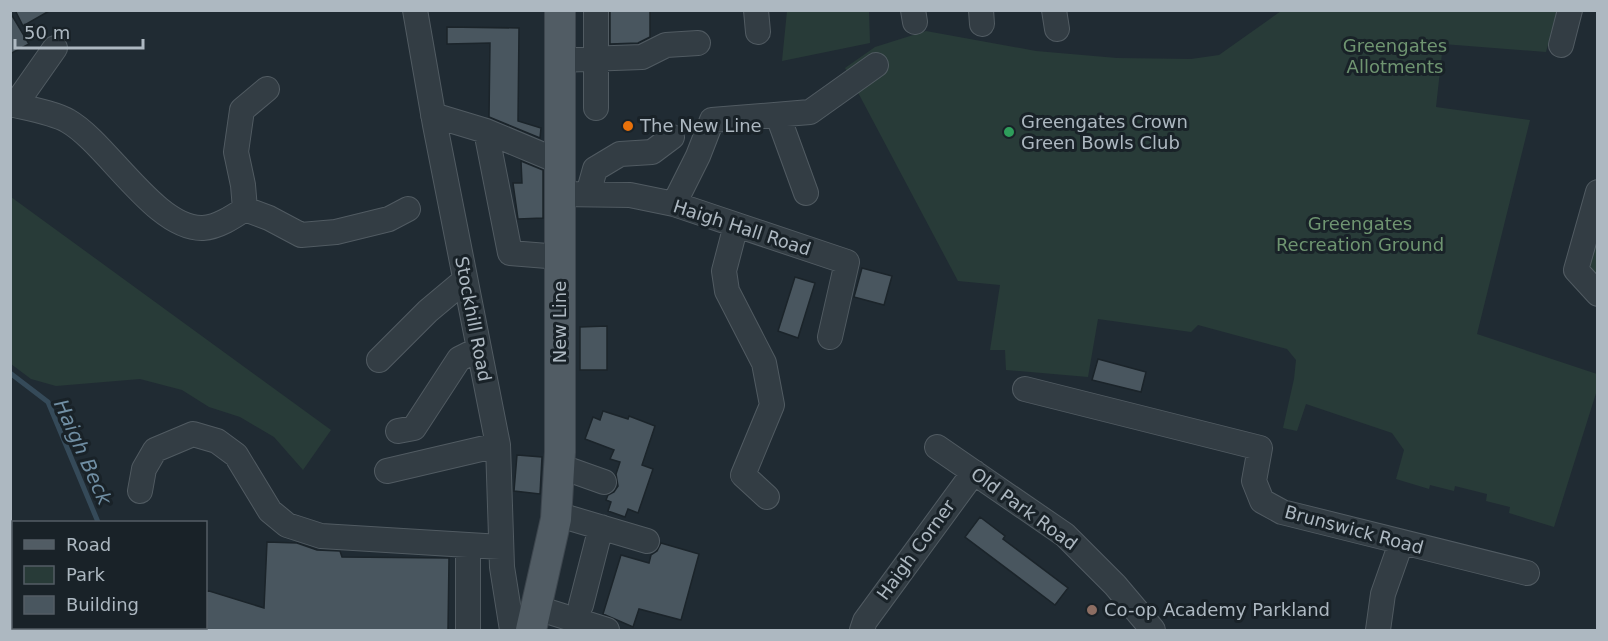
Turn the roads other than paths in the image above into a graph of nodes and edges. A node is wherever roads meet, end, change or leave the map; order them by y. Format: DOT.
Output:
graph roads {
  1 [pos="415,10"];
  2 [pos="560,10"];
  3 [pos="596,10"];
  4 [pos="1570,10"];
  5 [pos="698,43"];
  6 [pos="1561,45"];
  7 [pos="55,48"];
  8 [pos="559,60"];
  9 [pos="595,60"];
  10 [pos="876,65"];
  11 [pos="267,89"];
  12 [pos="13,104"];
  13 [pos="597,108"];
  14 [pos="433,115"];
  15 [pos="778,116"];
  16 [pos="486,131"];
  17 [pos="672,137"];
  18 [pos="560,162"];
  19 [pos="806,192"];
  20 [pos="1598,192"];
  21 [pos="574,194"];
  22 [pos="674,204"];
  23 [pos="245,209"];
  24 [pos="408,209"];
  25 [pos="736,225"];
  26 [pos="560,257"];
  27 [pos="465,280"];
  28 [pos="1598,294"];
  29 [pos="830,337"];
  30 [pos="479,349"];
  31 [pos="380,360"];
  32 [pos="1025,388"];
  33 [pos="398,431"];
  34 [pos="498,445"];
  35 [pos="937,447"];
  36 [pos="559,466"];
  37 [pos="387,471"];
  38 [pos="974,472"];
  39 [pos="604,483"];
  40 [pos="140,491"];
  41 [pos="767,497"];
  42 [pos="556,514"];
  43 [pos="601,527"];
  44 [pos="647,541"];
  45 [pos="1401,543"];
  46 [pos="468,546"];
  47 [pos="501,547"];
  48 [pos="1527,573"];
  49 [pos="581,605"];
  50 [pos="534,619"];
  51 [pos="468,630"];
  52 [pos="512,630"];
  53 [pos="607,630"];
  54 [pos="862,630"];
  55 [pos="1153,630"];
  56 [pos="1378,630"];
  1 -- 14 [label="street, Stockhill Road"];
  2 -- 8 [label="main road, New Line"];
  3 -- 9 [label="street"];
  4 -- 6 [label="street"];
  5 -- 9 [label="street"];
  7 -- 12 [label="street"];
  8 -- 9 [label="street"];
  8 -- 18 [label="main road, New Line"];
  9 -- 13 [label="street"];
  10 -- 15 [label="street"];
  11 -- 23 [label="street"];
  12 -- 23 [label="street"];
  14 -- 16 [label="street"];
  14 -- 27 [label="street, Stockhill Road"];
  15 -- 19 [label="street"];
  15 -- 22 [label="street"];
  16 -- 18 [label="street"];
  16 -- 26 [label="street"];
  17 -- 21 [label="street"];
  18 -- 21 [label="main road, New Line"];
  20 -- 28 [label="street"];
  21 -- 22 [label="street, Haigh Hall Road"];
  21 -- 26 [label="main road, New Line"];
  22 -- 25 [label="street, Haigh Hall Road"];
  23 -- 24 [label="street"];
  25 -- 29 [label="street, Haigh Hall Road"];
  25 -- 41 [label="street"];
  26 -- 36 [label="main road, New Line"];
  27 -- 30 [label="street, Stockhill Road"];
  27 -- 31 [label="street"];
  30 -- 33 [label="street"];
  30 -- 34 [label="street, Stockhill Road"];
  32 -- 45 [label="street, Brunswick Road"];
  34 -- 37 [label="street"];
  34 -- 47 [label="street, Stockhill Road"];
  35 -- 38 [label="street, Old Park Road"];
  36 -- 39 [label="street"];
  36 -- 42 [label="main road, New Line"];
  38 -- 54 [label="street, Haigh Corner"];
  38 -- 55 [label="street, Old Park Road"];
  40 -- 46 [label="street"];
  42 -- 43 [label="street"];
  42 -- 50 [label="main road, New Line"];
  43 -- 44 [label="street"];
  43 -- 49 [label="street"];
  45 -- 48 [label="street, Brunswick Road"];
  45 -- 56 [label="street"];
  46 -- 47 [label="street"];
  46 -- 51 [label="street"];
  47 -- 52 [label="street, Stockhill Road"];
  50 -- 53 [label="street"];
}
